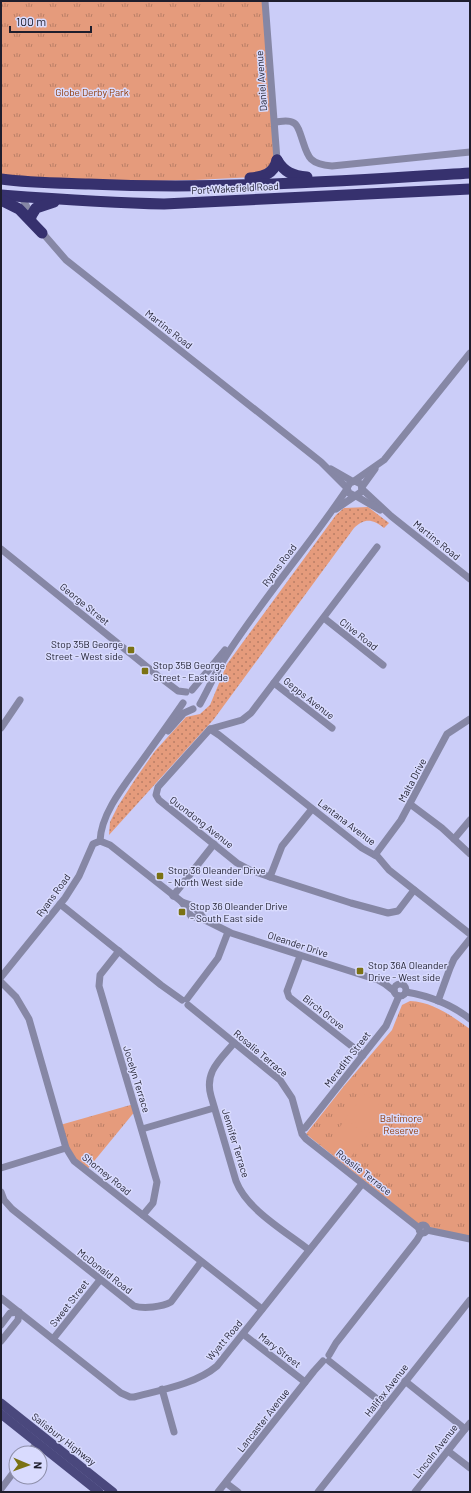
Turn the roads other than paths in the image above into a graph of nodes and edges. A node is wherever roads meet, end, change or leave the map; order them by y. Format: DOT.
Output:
graph roads {
  1 [pos="265,1"];
  2 [pos="275,122"];
  3 [pos="470,152"];
  4 [pos="277,160"];
  5 [pos="470,173"];
  6 [pos="1,179"];
  7 [pos="335,181"];
  8 [pos="91,184"];
  9 [pos="1,185"];
  10 [pos="470,189"];
  11 [pos="1,194"];
  12 [pos="21,196"];
  13 [pos="1,200"];
  14 [pos="62,200"];
  15 [pos="31,216"];
  16 [pos="42,233"];
  17 [pos="470,353"];
  18 [pos="321,462"];
  19 [pos="377,466"];
  20 [pos="353,481"];
  21 [pos="347,488"];
  22 [pos="362,488"];
  23 [pos="356,496"];
  24 [pos="332,512"];
  25 [pos="391,516"];
  26 [pos="377,547"];
  27 [pos="1,549"];
  28 [pos="470,579"];
  29 [pos="324,618"];
  30 [pos="242,631"];
  31 [pos="383,665"];
  32 [pos="157,675"];
  33 [pos="274,683"];
  34 [pos="189,691"];
  35 [pos="20,700"];
  36 [pos="182,702"];
  37 [pos="200,704"];
  38 [pos="193,709"];
  39 [pos="470,719"];
  40 [pos="1,728"];
  41 [pos="332,728"];
  42 [pos="210,729"];
  43 [pos="144,758"];
  44 [pos="410,804"];
  45 [pos="312,809"];
  46 [pos="470,820"];
  47 [pos="454,839"];
  48 [pos="100,841"];
  49 [pos="214,844"];
  50 [pos="470,854"];
  51 [pos="375,855"];
  52 [pos="270,877"];
  53 [pos="414,890"];
  54 [pos="173,896"];
  55 [pos="60,904"];
  56 [pos="228,932"];
  57 [pos="470,934"];
  58 [pos="470,939"];
  59 [pos="118,951"];
  60 [pos="300,956"];
  61 [pos="1,977"];
  62 [pos="1,982"];
  63 [pos="398,991"];
  64 [pos="438,1001"];
  65 [pos="186,1002"];
  66 [pos="470,1019"];
  67 [pos="234,1043"];
  68 [pos="363,1055"];
  69 [pos="214,1108"];
  70 [pos="142,1129"];
  71 [pos="301,1130"];
  72 [pos="66,1148"];
  73 [pos="1,1168"];
  74 [pos="362,1184"];
  75 [pos="1,1192"];
  76 [pos="143,1215"];
  77 [pos="422,1230"];
  78 [pos="470,1239"];
  79 [pos="309,1250"];
  80 [pos="202,1262"];
  81 [pos="100,1280"];
  82 [pos="1,1298"];
  83 [pos="470,1300"];
  84 [pos="262,1309"];
  85 [pos="19,1312"];
  86 [pos="1,1325"];
  87 [pos="243,1334"];
  88 [pos="53,1339"];
  89 [pos="1,1341"];
  90 [pos="327,1359"];
  91 [pos="406,1381"];
  92 [pos="305,1382"];
  93 [pos="162,1389"];
  94 [pos="1,1403"];
  95 [pos="386,1406"];
  96 [pos="1,1414"];
  97 [pos="468,1426"];
  98 [pos="174,1432"];
  99 [pos="40,1439"];
  100 [pos="35,1445"];
  101 [pos="448,1451"];
  102 [pos="470,1468"];
  103 [pos="8,1480"];
  104 [pos="226,1483"];
  105 [pos="1,1489"];
  106 [pos="99,1492"];
  107 [pos="114,1492"];
  108 [pos="218,1492"];
  109 [pos="238,1492"];
  110 [pos="318,1492"];
  111 [pos="415,1492"];
  1 -- 2 [label="street, Daniel Avenue"];
  2 -- 3 [label="street"];
  2 -- 4 [label="street, Daniel Avenue"];
  4 -- 7 [label="highway"];
  4 -- 8 [label="highway"];
  5 -- 7 [label="highway, Port Wakefield Road"];
  6 -- 8 [label="highway, Port Wakefield Road"];
  7 -- 8 [label="highway, Port Wakefield Road"];
  9 -- 12 [label="highway"];
  10 -- 14 [label="highway, Port Wakefield Road"];
  11 -- 12 [label="highway, Port Wakefield Road"];
  12 -- 14 [label="highway, Port Wakefield Road"];
  12 -- 15 [label="street, Martins Road"];
  13 -- 16 [label="highway"];
  14 -- 15 [label="highway"];
  15 -- 16 [label="street, Martins Road"];
  16 -- 18 [label="street, Martins Road"];
  17 -- 19 [label="street"];
  18 -- 20 [label="street, Martins Road"];
  18 -- 21 [label="street, Martins Road"];
  19 -- 20 [label="street"];
  19 -- 22 [label="street"];
  20 -- 21 [label="street"];
  20 -- 22 [label="street"];
  21 -- 23 [label="street"];
  21 -- 24 [label="street, Ryans Road"];
  22 -- 23 [label="street"];
  22 -- 25 [label="street, Martins Road"];
  23 -- 24 [label="street, Ryans Road"];
  23 -- 25 [label="street, Martins Road"];
  24 -- 30 [label="street, Ryans Road"];
  25 -- 28 [label="street, Martins Road"];
  26 -- 29 [label="street"];
  27 -- 32 [label="street, George Street"];
  29 -- 31 [label="street, Clive Road"];
  29 -- 33 [label="street"];
  30 -- 34 [label="street, Ryans Road"];
  30 -- 37 [label="street, Ryans Road"];
  32 -- 34 [label="street, George Street"];
  32 -- 36 [label="street, George Street"];
  33 -- 41 [label="street, Gepps Avenue"];
  33 -- 42 [label="street"];
  34 -- 36 [label="street"];
  34 -- 37 [label="street"];
  35 -- 40 [label="street"];
  36 -- 38 [label="street"];
  36 -- 43 [label="street"];
  37 -- 38 [label="street"];
  38 -- 43 [label="street"];
  39 -- 44 [label="street, Malta Drive"];
  42 -- 45 [label="street, Lantana Avenue"];
  42 -- 49 [label="street, Quondong Avenue"];
  43 -- 48 [label="street"];
  44 -- 47 [label="street"];
  44 -- 51 [label="street, Malta Drive"];
  45 -- 51 [label="street, Lantana Avenue"];
  45 -- 52 [label="street"];
  46 -- 47 [label="street"];
  47 -- 50 [label="street"];
  48 -- 54 [label="street, Oleander Drive"];
  48 -- 55 [label="street, Ryans Road"];
  49 -- 52 [label="street, Quondong Avenue"];
  49 -- 54 [label="street"];
  51 -- 53 [label="street, Lantana Avenue"];
  52 -- 53 [label="street, Quondong Avenue"];
  53 -- 57 [label="street, Lantana Avenue"];
  54 -- 56 [label="street, Oleander Drive"];
  55 -- 59 [label="street, Rosalie Terrace"];
  55 -- 61 [label="street, Ryans Road"];
  56 -- 60 [label="street, Oleander Drive"];
  56 -- 65 [label="street"];
  58 -- 64 [label="street"];
  59 -- 65 [label="street, Rosalie Terrace"];
  59 -- 70 [label="street, Jocelyn Terrace"];
  60 -- 63 [label="street, Oleander Drive"];
  60 -- 68 [label="street, Birch Grove"];
  62 -- 72 [label="street, Shorney Road"];
  63 -- 64 [label="street, Oleander Drive"];
  63 -- 68 [label="street, Meredith Street"];
  64 -- 66 [label="street, Oleander Drive"];
  65 -- 67 [label="street, Rosalie Terrace"];
  67 -- 69 [label="street, Jennifer Terrace"];
  67 -- 71 [label="street, Rosalie Terrace"];
  68 -- 71 [label="street, Meredith Street"];
  69 -- 70 [label="street"];
  69 -- 79 [label="street, Jennifer Terrace"];
  70 -- 76 [label="street, Jocelyn Terrace"];
  71 -- 74 [label="street, Roaslie Terrace"];
  72 -- 73 [label="street"];
  72 -- 76 [label="street, Shorney Road"];
  74 -- 77 [label="street, Roaslie Terrace"];
  74 -- 79 [label="street, Wyatt Road"];
  75 -- 81 [label="street, McDonald Road"];
  76 -- 80 [label="street, Shorney Road"];
  77 -- 78 [label="street"];
  77 -- 90 [label="street, Lancaster Avenue"];
  79 -- 84 [label="street, Wyatt Road"];
  80 -- 81 [label="street, McDonald Road"];
  80 -- 84 [label="street, Shorney Road"];
  81 -- 88 [label="street, Sweet Street"];
  82 -- 85 [label="street, Wyatt Road"];
  83 -- 91 [label="street, Halifax Avenue"];
  84 -- 87 [label="street, Wyatt Road"];
  85 -- 86 [label="street"];
  85 -- 88 [label="street, Wyatt Road"];
  85 -- 89 [label="street"];
  87 -- 92 [label="street, Mary Street"];
  87 -- 93 [label="street, Wyatt Road"];
  88 -- 93 [label="street, Wyatt Road"];
  90 -- 92 [label="street, Lancaster Avenue"];
  90 -- 95 [label="street"];
  91 -- 95 [label="street, Halifax Avenue"];
  91 -- 97 [label="street"];
  92 -- 104 [label="street, Lancaster Avenue"];
  93 -- 98 [label="street"];
  94 -- 99 [label="main road, Salisbury Highway"];
  95 -- 110 [label="street, Halifax Avenue"];
  96 -- 99 [label="main road, Salisbury Highway"];
  97 -- 101 [label="street, Lincoln Avenue"];
  99 -- 100 [label="street"];
  99 -- 106 [label="main road, Salisbury Highway"];
  99 -- 107 [label="main road, Salisbury Highway"];
  101 -- 102 [label="street"];
  101 -- 111 [label="street, Lincoln Avenue"];
  103 -- 105 [label="street"];
  104 -- 108 [label="street, Lancaster Avenue"];
  104 -- 109 [label="street"];
}
